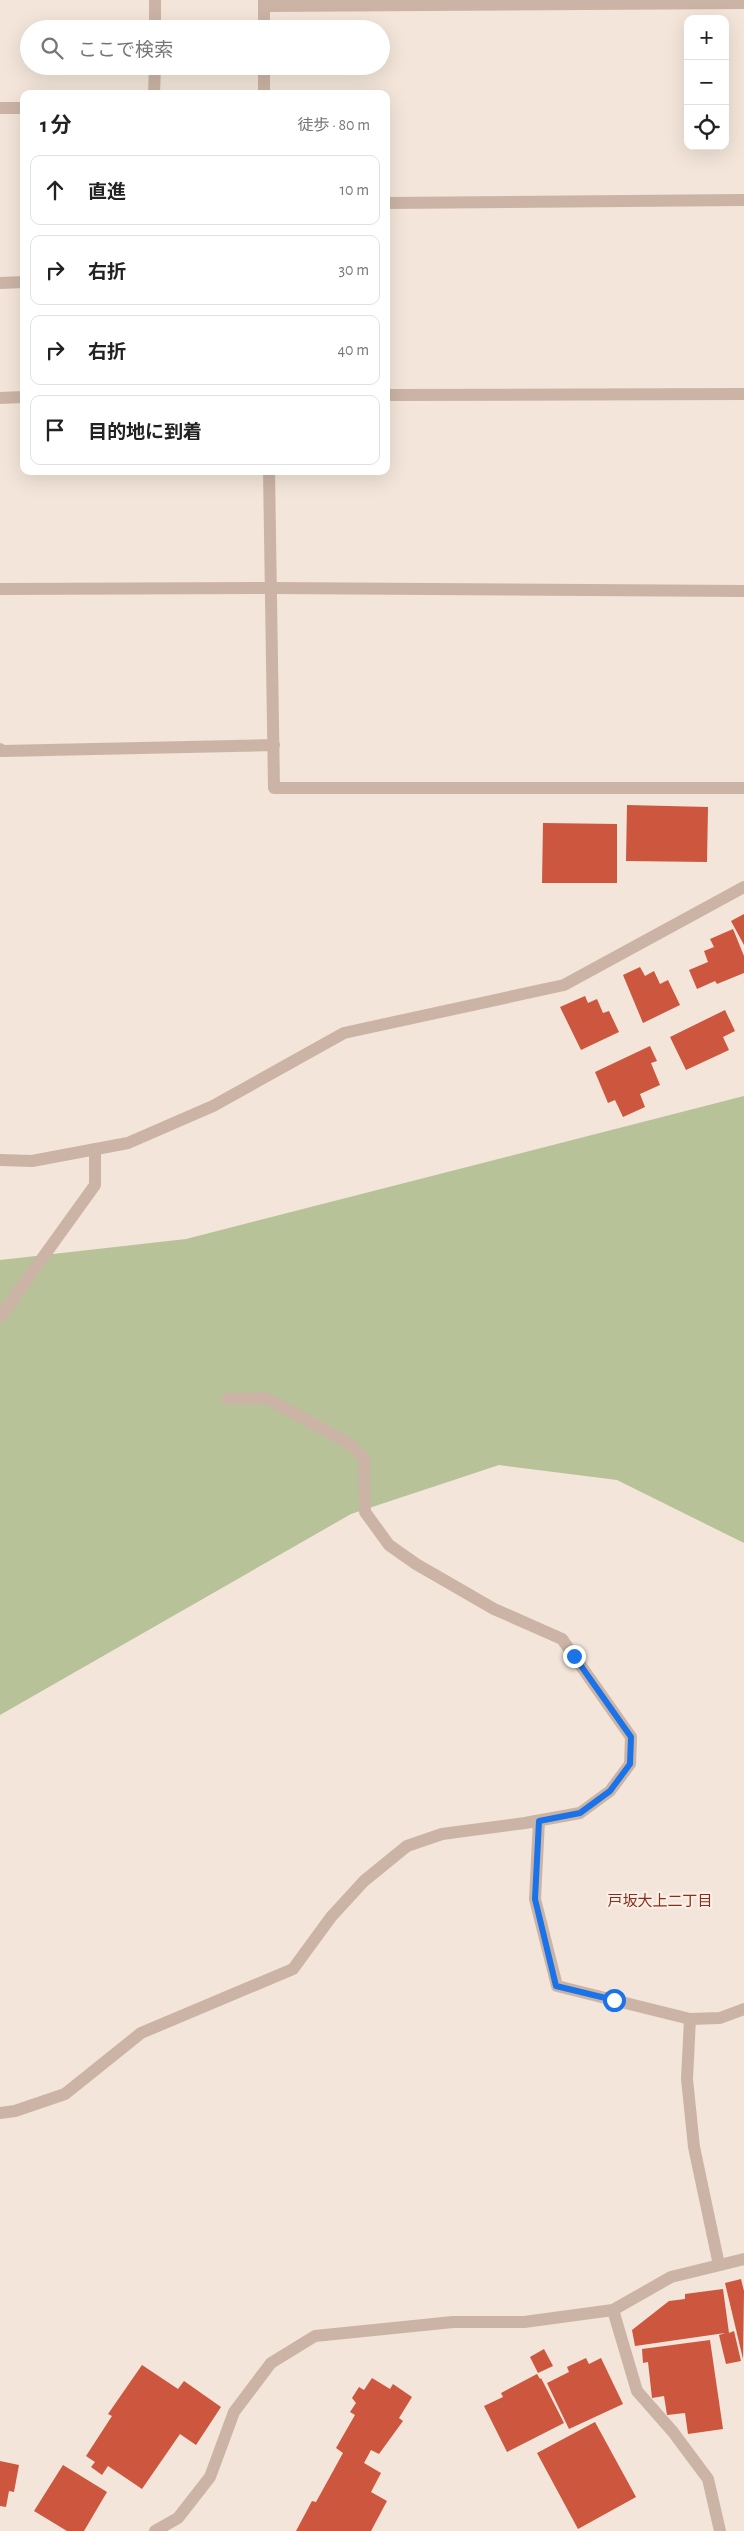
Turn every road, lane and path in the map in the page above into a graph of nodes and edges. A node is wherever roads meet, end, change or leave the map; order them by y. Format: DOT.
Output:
graph roads {
  1 [pos="155,0"];
  2 [pos="264,3"];
  3 [pos="744,3"];
  4 [pos="155,20"];
  5 [pos="264,20"];
  6 [pos="155,75"];
  7 [pos="264,75"];
  8 [pos="154,90"];
  9 [pos="264,90"];
  10 [pos="0,108"];
  11 [pos="20,108"];
  12 [pos="744,200"];
  13 [pos="390,203"];
  14 [pos="20,282"];
  15 [pos="0,283"];
  16 [pos="744,394"];
  17 [pos="390,395"];
  18 [pos="20,397"];
  19 [pos="0,398"];
  20 [pos="269,475"];
  21 [pos="271,588"];
  22 [pos="0,589"];
  23 [pos="744,591"];
  24 [pos="274,745"];
  25 [pos="0,749"];
  26 [pos="744,788"];
  27 [pos="744,887"];
  28 [pos="95,1149"];
  29 [pos="0,1160"];
  30 [pos="0,1317"];
  31 [pos="227,1399"];
  32 [pos="539,1821"];
  33 [pos="744,2009"];
  34 [pos="690,2019"];
  35 [pos="0,2113"];
  36 [pos="744,2259"];
  37 [pos="719,2265"];
  38 [pos="613,2310"];
  39 [pos="155,2531"];
  40 [pos="720,2531"];
  1 -- 4 [label="street"];
  2 -- 3 [label="street"];
  2 -- 5 [label="street"];
  6 -- 8 [label="street"];
  7 -- 9 [label="street"];
  10 -- 11 [label="street"];
  12 -- 13 [label="street"];
  14 -- 15 [label="street"];
  16 -- 17 [label="street"];
  18 -- 19 [label="street"];
  20 -- 21 [label="street"];
  21 -- 22 [label="street"];
  21 -- 23 [label="street"];
  21 -- 24 [label="street"];
  24 -- 25 [label="street"];
  24 -- 26 [label="street"];
  27 -- 28 [label="street"];
  28 -- 29 [label="street"];
  28 -- 30 [label="street"];
  31 -- 32 [label="street"];
  32 -- 34 [label="street"];
  32 -- 35 [label="street"];
  33 -- 34 [label="street"];
  34 -- 37 [label="street"];
  36 -- 37 [label="street"];
  37 -- 38 [label="street"];
  38 -- 39 [label="street"];
  38 -- 40 [label="street"];
}
